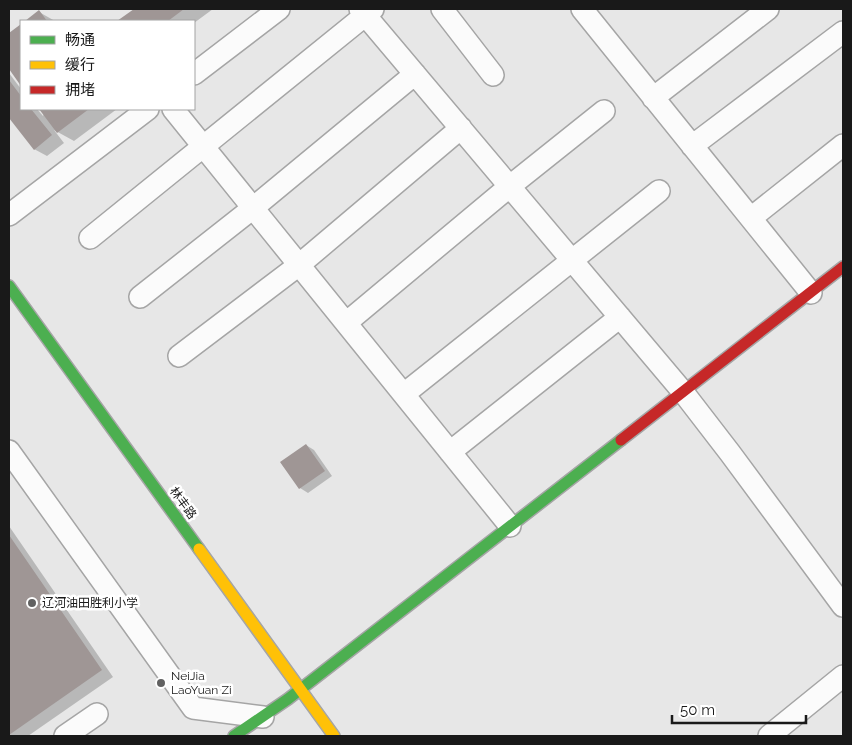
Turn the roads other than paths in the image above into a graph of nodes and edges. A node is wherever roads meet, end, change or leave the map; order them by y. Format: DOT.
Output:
graph roads {
  1 [pos="279,9"];
  2 [pos="442,9"];
  3 [pos="582,9"];
  4 [pos="768,9"];
  5 [pos="366,11"];
  6 [pos="843,32"];
  7 [pos="195,73"];
  8 [pos="415,74"];
  9 [pos="493,75"];
  10 [pos="653,98"];
  11 [pos="147,110"];
  12 [pos="174,110"];
  13 [pos="604,111"];
  14 [pos="461,128"];
  15 [pos="843,145"];
  16 [pos="204,146"];
  17 [pos="692,146"];
  18 [pos="510,186"];
  19 [pos="659,191"];
  20 [pos="253,208"];
  21 [pos="9,215"];
  22 [pos="751,218"];
  23 [pos="90,238"];
  24 [pos="572,260"];
  25 [pos="299,264"];
  26 [pos="843,267"];
  27 [pos="9,286"];
  28 [pos="811,293"];
  29 [pos="140,298"];
  30 [pos="620,317"];
  31 [pos="346,323"];
  32 [pos="179,356"];
  33 [pos="683,392"];
  34 [pos="404,394"];
  35 [pos="9,451"];
  36 [pos="450,452"];
  37 [pos="510,526"];
  38 [pos="843,606"];
  39 [pos="843,676"];
  40 [pos="300,690"];
  41 [pos="98,714"];
  42 [pos="263,717"];
  43 [pos="64,736"];
  44 [pos="234,736"];
  45 [pos="334,736"];
  46 [pos="769,736"];
  1 -- 7 [label="street"];
  2 -- 9 [label="street"];
  3 -- 10 [label="street"];
  4 -- 10 [label="street"];
  5 -- 8 [label="street"];
  5 -- 16 [label="street"];
  6 -- 17 [label="street"];
  8 -- 14 [label="street"];
  8 -- 20 [label="street"];
  10 -- 17 [label="street"];
  11 -- 21 [label="street"];
  12 -- 16 [label="street"];
  13 -- 18 [label="street"];
  14 -- 18 [label="street"];
  14 -- 25 [label="street"];
  15 -- 22 [label="street"];
  16 -- 20 [label="street"];
  16 -- 23 [label="street"];
  17 -- 22 [label="street"];
  18 -- 24 [label="street"];
  18 -- 31 [label="street"];
  19 -- 24 [label="street"];
  20 -- 25 [label="street"];
  20 -- 29 [label="street"];
  22 -- 28 [label="street"];
  24 -- 30 [label="street"];
  24 -- 34 [label="street"];
  25 -- 31 [label="street"];
  25 -- 32 [label="street"];
  26 -- 28 [label="street"];
  27 -- 40 [label="street, 林丰路"];
  28 -- 33 [label="street"];
  30 -- 33 [label="street"];
  30 -- 36 [label="street"];
  31 -- 34 [label="street"];
  33 -- 37 [label="street"];
  33 -- 38 [label="street"];
  34 -- 36 [label="street"];
  35 -- 42 [label="street"];
  36 -- 37 [label="street"];
  37 -- 40 [label="street"];
  39 -- 46 [label="street"];
  40 -- 42 [label="street"];
  40 -- 45 [label="street, 林丰路"];
  41 -- 43 [label="street"];
  42 -- 44 [label="street"];
}
